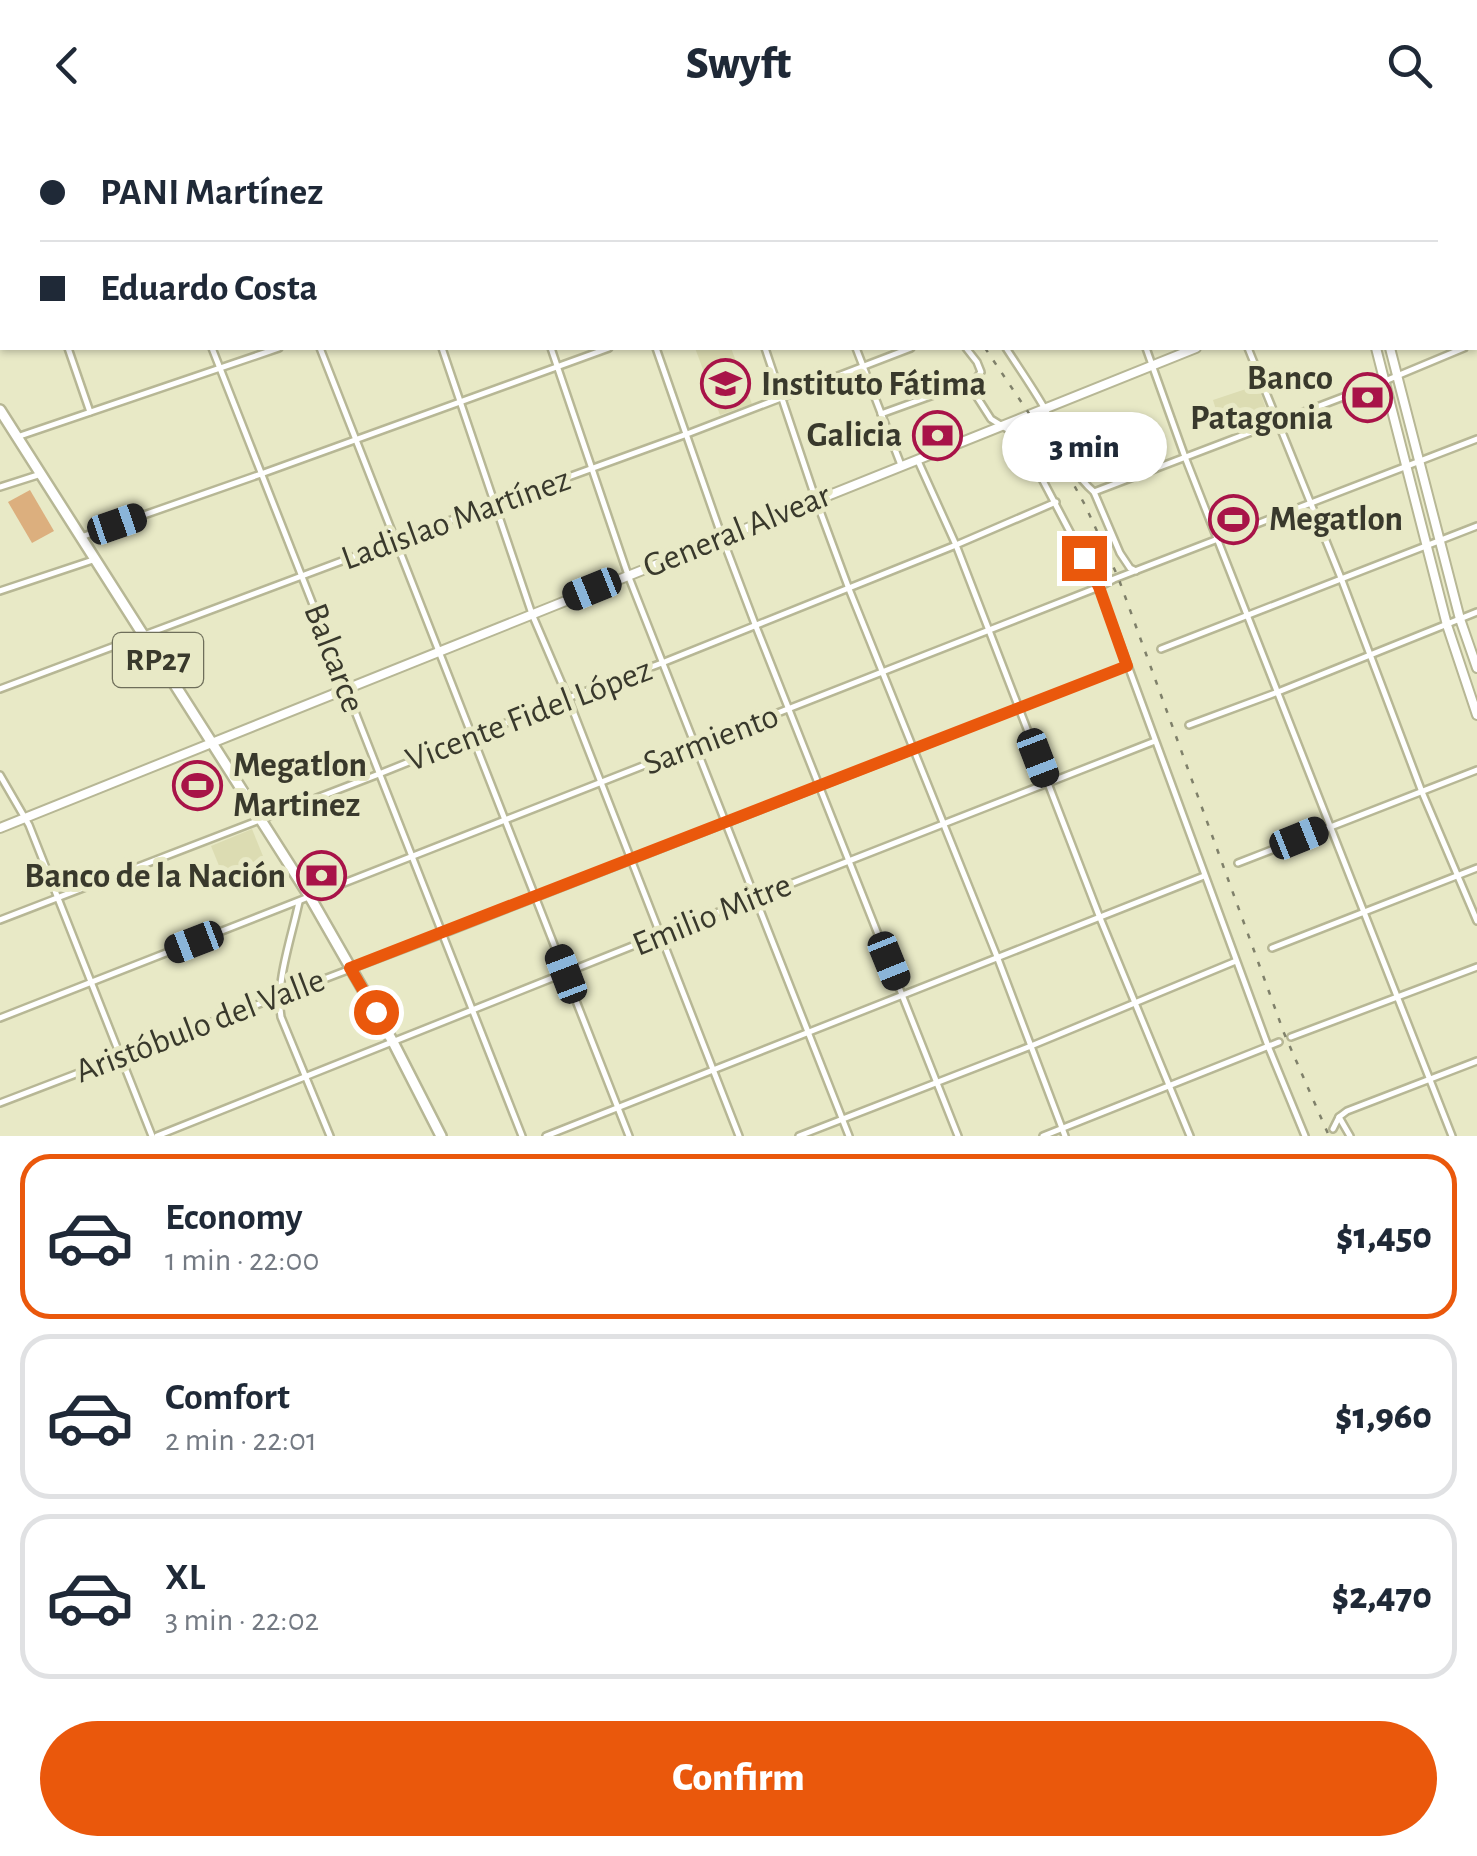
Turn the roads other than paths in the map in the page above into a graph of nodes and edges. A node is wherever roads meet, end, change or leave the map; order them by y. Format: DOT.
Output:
graph roads {
  1 [pos="69,350"];
  2 [pos="213,350"];
  3 [pos="272,350"];
  4 [pos="321,350"];
  5 [pos="443,350"];
  6 [pos="552,350"];
  7 [pos="604,350"];
  8 [pos="657,350"];
  9 [pos="766,350"];
  10 [pos="857,350"];
  11 [pos="905,350"];
  12 [pos="968,350"];
  13 [pos="1007,350"];
  14 [pos="1147,350"];
  15 [pos="1191,350"];
  16 [pos="1249,350"];
  17 [pos="1377,350"];
  18 [pos="1391,350"];
  19 [pos="1459,350"];
  20 [pos="863,365"];
  21 [pos="1151,365"];
  22 [pos="220,366"];
  23 [pos="557,367"];
  24 [pos="1397,374"];
  25 [pos="1385,381"];
  26 [pos="968,383"];
  27 [pos="782,396"];
  28 [pos="460,402"];
  29 [pos="1045,408"];
  30 [pos="0,410"];
  31 [pos="90,412"];
  32 [pos="881,414"];
  33 [pos="1276,422"];
  34 [pos="1001,425"];
  35 [pos="687,434"];
  36 [pos="17,436"];
  37 [pos="356,439"];
  38 [pos="1477,439"];
  39 [pos="1185,456"];
  40 [pos="917,458"];
  41 [pos="1421,462"];
  42 [pos="900,464"];
  43 [pos="1407,466"];
  44 [pos="591,469"];
  45 [pos="40,474"];
  46 [pos="261,474"];
  47 [pos="0,488"];
  48 [pos="1094,492"];
  49 [pos="816,500"];
  50 [pos="1056,502"];
  51 [pos="494,504"];
  52 [pos="1311,504"];
  53 [pos="1477,526"];
  54 [pos="81,537"];
  55 [pos="722,537"];
  56 [pos="1218,540"];
  57 [pos="396,541"];
  58 [pos="1440,541"];
  59 [pos="956,545"];
  60 [pos="1427,546"];
  61 [pos="96,559"];
  62 [pos="1136,570"];
  63 [pos="302,575"];
  64 [pos="628,575"];
  65 [pos="1340,578"];
  66 [pos="1099,587"];
  67 [pos="849,588"];
  68 [pos="0,591"];
  69 [pos="1477,612"];
  70 [pos="532,614"];
  71 [pos="1247,616"];
  72 [pos="1460,619"];
  73 [pos="755,624"];
  74 [pos="1447,624"];
  75 [pos="990,630"];
  76 [pos="142,635"];
  77 [pos="1161,650"];
  78 [pos="439,651"];
  79 [pos="1370,656"];
  80 [pos="662,663"];
  81 [pos="1127,666"];
  82 [pos="1477,668"];
  83 [pos="882,672"];
  84 [pos="345,688"];
  85 [pos="0,690"];
  86 [pos="1278,692"];
  87 [pos="568,698"];
  88 [pos="1018,707"];
  89 [pos="788,709"];
  90 [pos="1477,714"];
  91 [pos="1189,725"];
  92 [pos="472,736"];
  93 [pos="1155,742"];
  94 [pos="211,744"];
  95 [pos="696,746"];
  96 [pos="912,749"];
  97 [pos="1477,770"];
  98 [pos="378,774"];
  99 [pos="0,775"];
  100 [pos="600,783"];
  101 [pos="1047,784"];
  102 [pos="820,786"];
  103 [pos="1422,792"];
  104 [pos="25,818"];
  105 [pos="260,820"];
  106 [pos="507,820"];
  107 [pos="726,824"];
  108 [pos="943,824"];
  109 [pos="1330,826"];
  110 [pos="0,828"];
  111 [pos="412,857"];
  112 [pos="631,860"];
  113 [pos="848,861"];
  114 [pos="1238,863"];
  115 [pos="1477,868"];
  116 [pos="1205,875"];
  117 [pos="1459,875"];
  118 [pos="537,896"];
  119 [pos="57,898"];
  120 [pos="310,898"];
  121 [pos="754,898"];
  122 [pos="299,902"];
  123 [pos="1364,912"];
  124 [pos="1100,918"];
  125 [pos="0,920"];
  126 [pos="1477,921"];
  127 [pos="442,934"];
  128 [pos="660,935"];
  129 [pos="1272,948"];
  130 [pos="998,959"];
  131 [pos="1236,960"];
  132 [pos="1477,967"];
  133 [pos="350,968"];
  134 [pos="566,974"];
  135 [pos="89,982"];
  136 [pos="903,994"];
  137 [pos="279,996"];
  138 [pos="1397,997"];
  139 [pos="1135,1004"];
  140 [pos="472,1011"];
  141 [pos="0,1018"];
  142 [pos="809,1032"];
  143 [pos="1291,1037"];
  144 [pos="393,1042"];
  145 [pos="1279,1042"];
  146 [pos="1031,1046"];
  147 [pos="1268,1046"];
  148 [pos="120,1057"];
  149 [pos="1477,1061"];
  150 [pos="713,1070"];
  151 [pos="306,1076"];
  152 [pos="1430,1080"];
  153 [pos="936,1082"];
  154 [pos="1170,1085"];
  155 [pos="0,1103"];
  156 [pos="618,1108"];
  157 [pos="1340,1117"];
  158 [pos="842,1119"];
  159 [pos="1333,1128"];
  160 [pos="1063,1132"];
  161 [pos="155,1136"];
  162 [pos="330,1136"];
  163 [pos="441,1136"];
  164 [pos="522,1136"];
  165 [pos="546,1136"];
  166 [pos="630,1136"];
  167 [pos="739,1136"];
  168 [pos="799,1136"];
  169 [pos="849,1136"];
  170 [pos="958,1136"];
  171 [pos="1043,1136"];
  172 [pos="1190,1136"];
  173 [pos="1305,1136"];
  174 [pos="1350,1136"];
  175 [pos="1452,1136"];
  1 -- 31 [label="street"];
  2 -- 22 [label="street, Balcarce"];
  3 -- 22 [label="street"];
  4 -- 37 [label="street"];
  5 -- 28 [label="street"];
  6 -- 23 [label="street"];
  7 -- 23 [label="street"];
  8 -- 35 [label="street"];
  9 -- 27 [label="street"];
  10 -- 20 [label="street"];
  11 -- 20 [label="street, Ladislao Martínez"];
  12 -- 26 [label="street"];
  13 -- 29 [label="street"];
  14 -- 21 [label="street"];
  15 -- 21 [label="street, General Alvear"];
  16 -- 33 [label="street"];
  17 -- 25 [label="street"];
  18 -- 24 [label="street"];
  19 -- 24 [label="street"];
  20 -- 27 [label="street, Ladislao Martínez"];
  20 -- 32 [label="street"];
  21 -- 29 [label="street, General Alvear"];
  21 -- 39 [label="street"];
  22 -- 31 [label="street"];
  22 -- 46 [label="street, Balcarce"];
  23 -- 28 [label="street"];
  23 -- 44 [label="street"];
  24 -- 25 [label="street"];
  24 -- 41 [label="street"];
  25 -- 33 [label="street"];
  25 -- 43 [label="street"];
  26 -- 32 [label="street"];
  26 -- 34 [label="street"];
  27 -- 35 [label="street, Ladislao Martínez"];
  27 -- 49 [label="street"];
  28 -- 37 [label="street"];
  28 -- 51 [label="street"];
  29 -- 34 [label="street, General Alvear"];
  29 -- 48 [label="street"];
  30 -- 36 [label="main road, RP27"];
  31 -- 36 [label="street"];
  32 -- 42 [label="street"];
  33 -- 39 [label="street"];
  33 -- 52 [label="street"];
  34 -- 40 [label="street, General Alvear"];
  34 -- 50 [label="street"];
  35 -- 44 [label="street, Ladislao Martínez"];
  35 -- 55 [label="street"];
  36 -- 45 [label="main road, RP27"];
  37 -- 46 [label="street"];
  37 -- 57 [label="street"];
  38 -- 41 [label="street, Sarmiento"];
  39 -- 48 [label="street"];
  39 -- 56 [label="street"];
  40 -- 42 [label="street, General Alvear"];
  40 -- 59 [label="street"];
  41 -- 43 [label="street, Sarmiento"];
  41 -- 58 [label="street"];
  42 -- 49 [label="street, General Alvear"];
  43 -- 52 [label="street, Sarmiento"];
  43 -- 60 [label="street"];
  44 -- 51 [label="street, Ladislao Martínez"];
  44 -- 64 [label="street"];
  45 -- 47 [label="street"];
  45 -- 54 [label="main road, RP27"];
  46 -- 54 [label="street"];
  46 -- 63 [label="street, Balcarce"];
  48 -- 62 [label="street"];
  49 -- 55 [label="street, General Alvear"];
  49 -- 67 [label="street"];
  50 -- 59 [label="street, Vicente Fidel López"];
  50 -- 66 [label="street"];
  51 -- 57 [label="street, Ladislao Martínez"];
  51 -- 70 [label="street"];
  52 -- 56 [label="street, Sarmiento"];
  52 -- 65 [label="street"];
  53 -- 58 [label="street"];
  54 -- 61 [label="main road, RP27"];
  55 -- 64 [label="street, General Alvear"];
  55 -- 73 [label="street"];
  56 -- 62 [label="street, Sarmiento"];
  56 -- 71 [label="street"];
  57 -- 63 [label="street, Ladislao Martínez"];
  57 -- 78 [label="street"];
  58 -- 60 [label="street"];
  58 -- 72 [label="street"];
  59 -- 67 [label="street, Vicente Fidel López"];
  59 -- 75 [label="street"];
  60 -- 65 [label="street"];
  60 -- 74 [label="street"];
  61 -- 68 [label="street"];
  61 -- 76 [label="main road, RP27"];
  62 -- 66 [label="street, Sarmiento"];
  63 -- 76 [label="street, Ladislao Martínez"];
  63 -- 84 [label="street, Balcarce"];
  64 -- 70 [label="street, General Alvear"];
  64 -- 80 [label="street"];
  65 -- 71 [label="street"];
  65 -- 79 [label="street"];
  66 -- 75 [label="street, Sarmiento"];
  66 -- 81 [label="street"];
  67 -- 73 [label="street, Vicente Fidel López"];
  67 -- 83 [label="street"];
  69 -- 72 [label="street"];
  70 -- 78 [label="street, General Alvear"];
  70 -- 87 [label="street"];
  71 -- 77 [label="street"];
  71 -- 86 [label="street"];
  72 -- 74 [label="street"];
  72 -- 82 [label="street"];
  73 -- 80 [label="street, Vicente Fidel López"];
  73 -- 89 [label="street"];
  74 -- 79 [label="street"];
  74 -- 90 [label="street"];
  75 -- 83 [label="street, Sarmiento"];
  75 -- 88 [label="street"];
  76 -- 85 [label="street, Ladislao Martínez"];
  76 -- 94 [label="main road, RP27"];
  78 -- 84 [label="street, General Alvear"];
  78 -- 92 [label="street"];
  79 -- 86 [label="street"];
  79 -- 103 [label="street"];
  80 -- 87 [label="street, Vicente Fidel López"];
  80 -- 95 [label="street"];
  81 -- 88 [label="street, Aristóbulo del Valle"];
  81 -- 93 [label="street"];
  83 -- 89 [label="street, Sarmiento"];
  83 -- 96 [label="street"];
  84 -- 94 [label="street, General Alvear"];
  84 -- 98 [label="street, Balcarce"];
  86 -- 91 [label="street"];
  86 -- 109 [label="street"];
  87 -- 92 [label="street, Vicente Fidel López"];
  87 -- 100 [label="street"];
  88 -- 96 [label="street, Aristóbulo del Valle"];
  88 -- 101 [label="street"];
  89 -- 95 [label="street, Sarmiento"];
  89 -- 102 [label="street"];
  92 -- 98 [label="street, Vicente Fidel López"];
  92 -- 106 [label="street"];
  93 -- 101 [label="street, Emilio Mitre"];
  93 -- 116 [label="street"];
  94 -- 104 [label="street, General Alvear"];
  94 -- 105 [label="main road, RP27"];
  95 -- 100 [label="street, Sarmiento"];
  95 -- 107 [label="street"];
  96 -- 102 [label="street, Aristóbulo del Valle"];
  96 -- 108 [label="street"];
  97 -- 103 [label="street"];
  98 -- 105 [label="street, Vicente Fidel López"];
  98 -- 111 [label="street, Balcarce"];
  99 -- 104 [label="street"];
  100 -- 106 [label="street, Sarmiento"];
  100 -- 112 [label="street"];
  101 -- 108 [label="street, Emilio Mitre"];
  101 -- 124 [label="street"];
  102 -- 107 [label="street, Aristóbulo del Valle"];
  102 -- 113 [label="street"];
  103 -- 109 [label="street"];
  103 -- 117 [label="street"];
  104 -- 110 [label="street, General Alvear"];
  104 -- 119 [label="street"];
  105 -- 119 [label="street, Vicente Fidel López"];
  105 -- 120 [label="main road, RP27"];
  106 -- 111 [label="street, Sarmiento"];
  106 -- 118 [label="street"];
  107 -- 112 [label="street, Aristóbulo del Valle"];
  107 -- 121 [label="street"];
  108 -- 113 [label="street, Emilio Mitre"];
  108 -- 130 [label="street"];
  109 -- 114 [label="street"];
  109 -- 123 [label="street"];
  111 -- 120 [label="street, Sarmiento"];
  111 -- 127 [label="street, Balcarce"];
  112 -- 118 [label="street, Aristóbulo del Valle"];
  112 -- 128 [label="street"];
  113 -- 121 [label="street, Emilio Mitre"];
  113 -- 136 [label="street"];
  115 -- 117 [label="street"];
  116 -- 124 [label="street"];
  116 -- 131 [label="street"];
  117 -- 123 [label="street"];
  117 -- 126 [label="street"];
  118 -- 127 [label="street, Aristóbulo del Valle"];
  118 -- 134 [label="street"];
  119 -- 125 [label="street, Vicente Fidel López"];
  119 -- 135 [label="street"];
  120 -- 122 [label="street, Sarmiento"];
  120 -- 133 [label="main road, RP27"];
  121 -- 128 [label="street, Emilio Mitre"];
  121 -- 142 [label="street"];
  122 -- 135 [label="street, Sarmiento"];
  122 -- 137 [label="street"];
  123 -- 129 [label="street"];
  123 -- 138 [label="street"];
  124 -- 130 [label="street"];
  124 -- 139 [label="street"];
  127 -- 133 [label="street, Aristóbulo del Valle"];
  127 -- 140 [label="street, Balcarce"];
  128 -- 134 [label="street, Emilio Mitre"];
  128 -- 150 [label="street"];
  130 -- 136 [label="street"];
  130 -- 146 [label="street"];
  131 -- 139 [label="street"];
  131 -- 147 [label="street"];
  132 -- 138 [label="street"];
  133 -- 137 [label="street, Aristóbulo del Valle"];
  133 -- 144 [label="main road, RP27"];
  134 -- 140 [label="street, Emilio Mitre"];
  134 -- 156 [label="street"];
  135 -- 141 [label="street, Sarmiento"];
  135 -- 148 [label="street"];
  136 -- 142 [label="street"];
  136 -- 153 [label="street"];
  137 -- 148 [label="street, Aristóbulo del Valle"];
  137 -- 151 [label="street"];
  138 -- 143 [label="street"];
  138 -- 152 [label="street"];
  139 -- 146 [label="street"];
  139 -- 154 [label="street"];
  140 -- 144 [label="street, Emilio Mitre"];
  140 -- 164 [label="street, Balcarce"];
  142 -- 150 [label="street"];
  142 -- 158 [label="street"];
  144 -- 151 [label="street, Emilio Mitre"];
  144 -- 163 [label="main road, RP27"];
  145 -- 147 [label="street"];
  146 -- 153 [label="street"];
  146 -- 160 [label="street"];
  147 -- 154 [label="street"];
  147 -- 173 [label="street"];
  148 -- 155 [label="street, Aristóbulo del Valle"];
  148 -- 161 [label="street"];
  149 -- 152 [label="street"];
  150 -- 156 [label="street"];
  150 -- 167 [label="street"];
  151 -- 161 [label="street, Emilio Mitre"];
  151 -- 162 [label="street"];
  152 -- 157 [label="street"];
  152 -- 175 [label="street"];
  153 -- 158 [label="street"];
  153 -- 170 [label="street"];
  154 -- 160 [label="street"];
  154 -- 172 [label="street"];
  156 -- 165 [label="street"];
  156 -- 166 [label="street"];
  157 -- 159 [label="street"];
  157 -- 174 [label="street"];
  158 -- 168 [label="street"];
  158 -- 169 [label="street"];
  160 -- 171 [label="street"];
}
